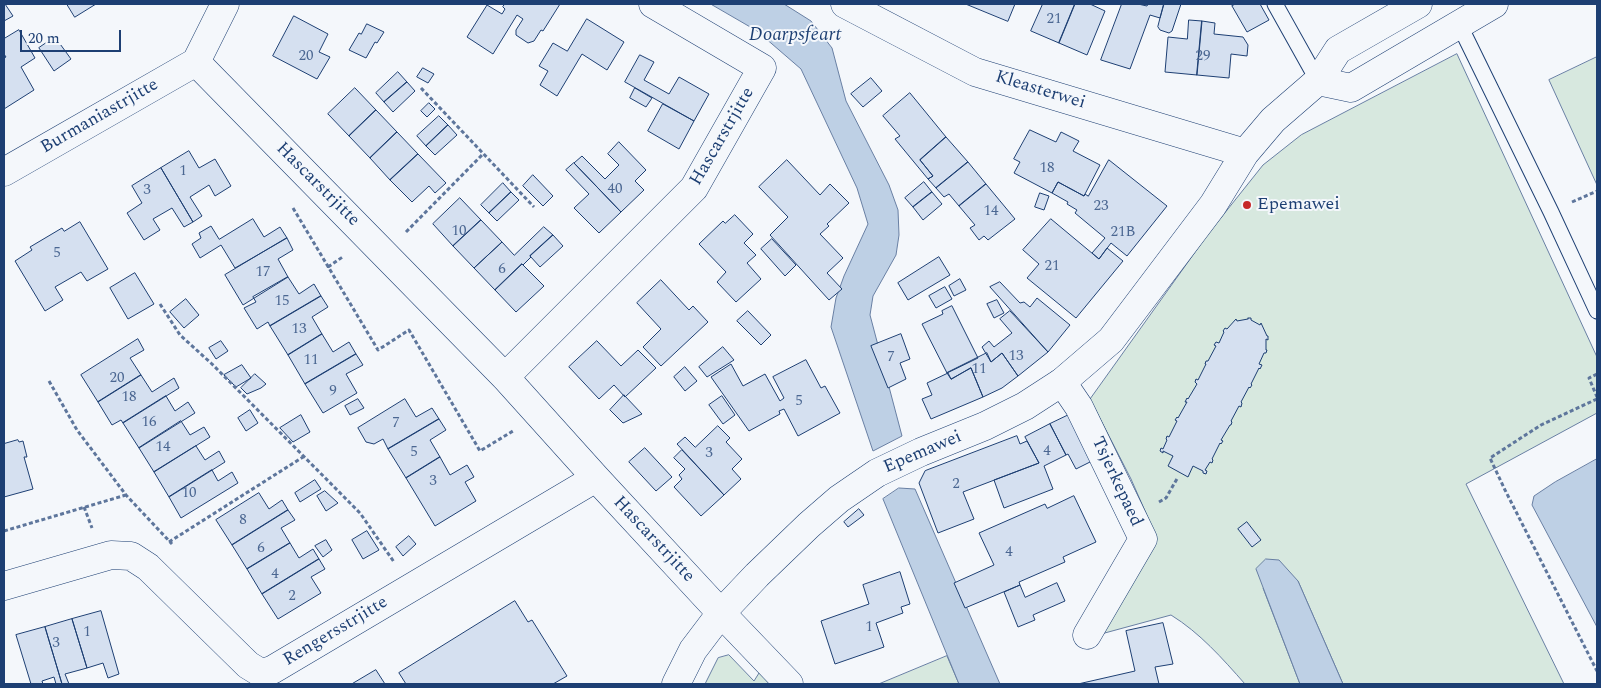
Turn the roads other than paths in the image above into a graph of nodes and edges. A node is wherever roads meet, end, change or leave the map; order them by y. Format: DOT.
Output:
graph roads {
  1 [pos="225,4"];
  2 [pos="653,4"];
  3 [pos="845,4"];
  4 [pos="1274,4"];
  5 [pos="1418,4"];
  6 [pos="1494,4"];
  7 [pos="1459,24"];
  8 [pos="196,62"];
  9 [pos="1318,81"];
  10 [pos="1245,153"];
  11 [pos="4,172"];
  12 [pos="1597,311"];
  13 [pos="505,377"];
  14 [pos="1062,382"];
  15 [pos="596,478"];
  16 [pos="4,586"];
  17 [pos="721,614"];
  18 [pos="1087,635"];
  19 [pos="676,684"];
  20 [pos="789,684"];
  1 -- 8 [label="street"];
  2 -- 13 [label="street, Hascarstrjitte"];
  3 -- 10 [label="street, Kleasterwei"];
  4 -- 9 [label="lane"];
  5 -- 9 [label="street, Epemawei"];
  6 -- 7 [label="street"];
  7 -- 9 [label="street"];
  7 -- 12 [label="lane"];
  8 -- 11 [label="street, Burmaniastrjitte"];
  8 -- 13 [label="street, Hascarstrjitte"];
  9 -- 10 [label="street, Epemawei"];
  10 -- 14 [label="street, Epemawei"];
  13 -- 15 [label="street, Hascarstrjitte"];
  14 -- 17 [label="street, Epemawei"];
  14 -- 18 [label="street, Tsjerkepaed"];
  15 -- 16 [label="street, Rengersstrjitte"];
  15 -- 17 [label="street, Hascarstrjitte"];
  17 -- 19 [label="street, Epemawei"];
  17 -- 20 [label="street, Hascarstrjitte"];
}
